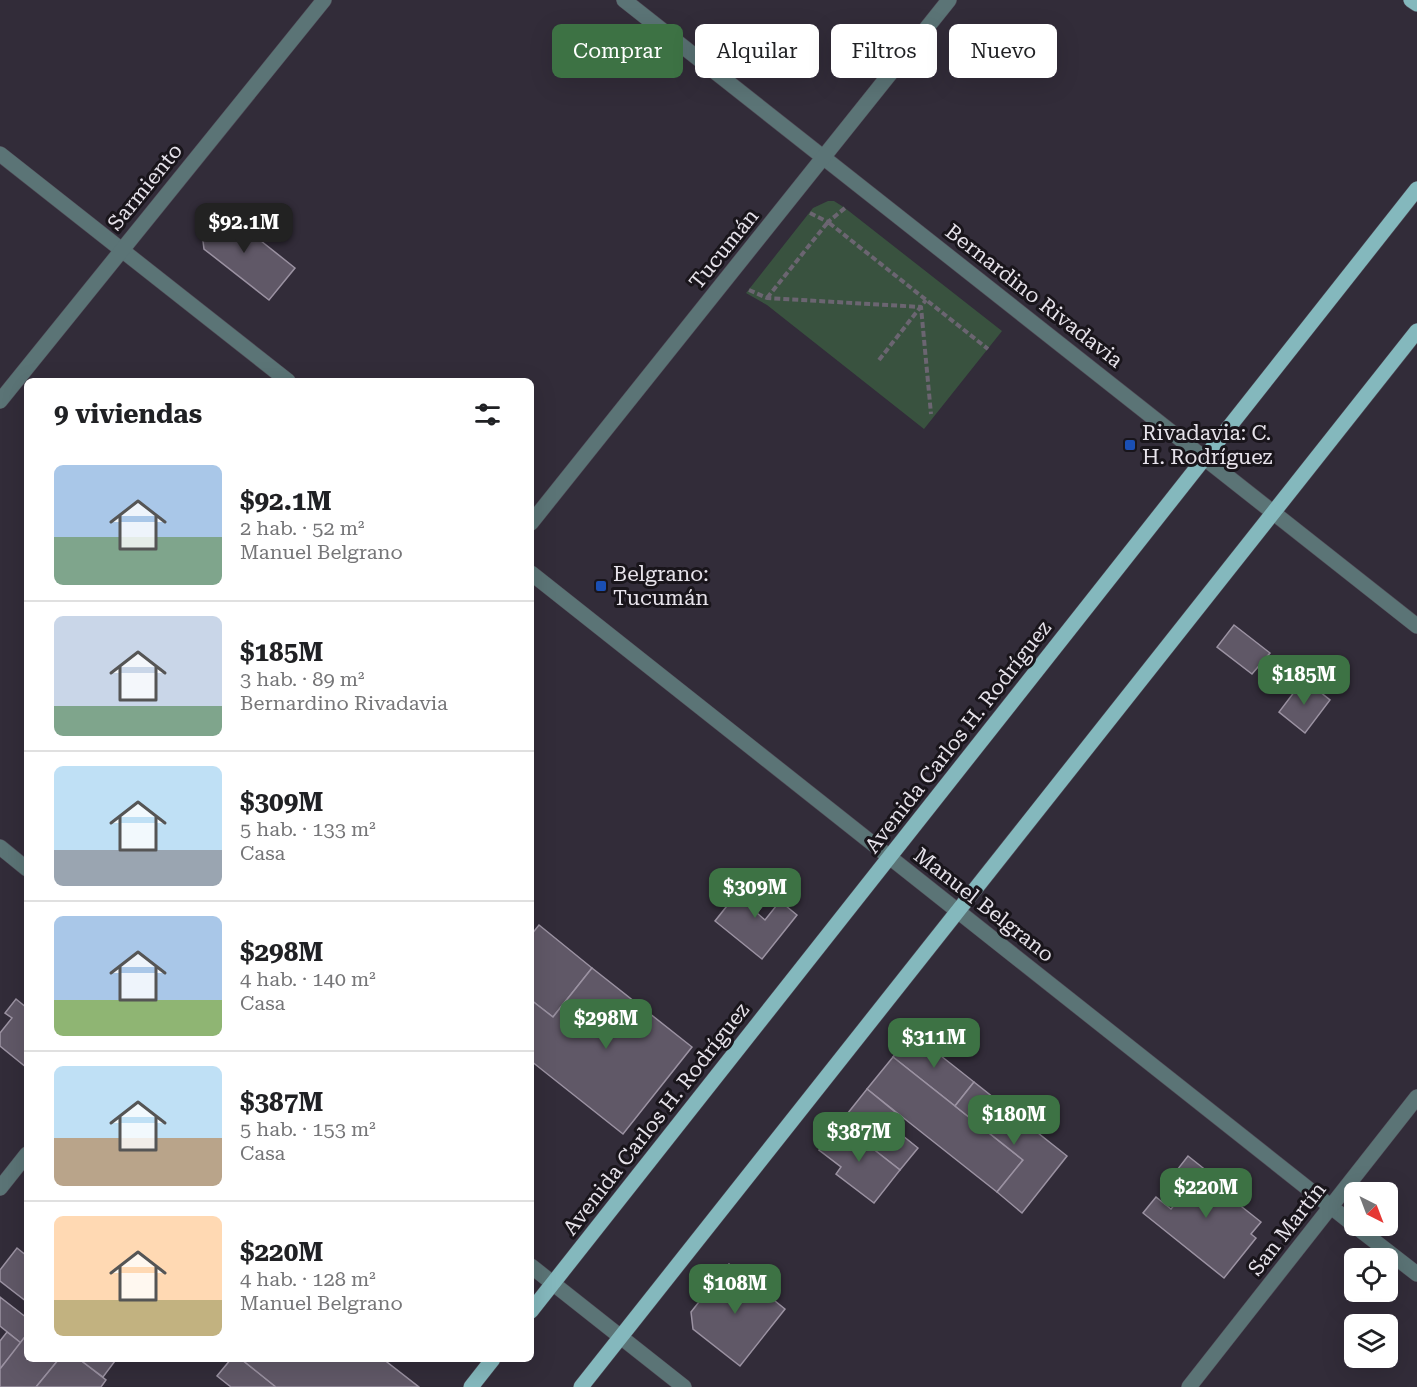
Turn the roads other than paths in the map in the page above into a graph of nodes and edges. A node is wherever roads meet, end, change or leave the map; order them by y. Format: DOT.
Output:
graph roads {
  1 [pos="324,0"];
  2 [pos="624,0"];
  3 [pos="949,0"];
  4 [pos="1411,0"];
  5 [pos="1417,4"];
  6 [pos="0,154"];
  7 [pos="824,157"];
  8 [pos="1417,189"];
  9 [pos="122,250"];
  10 [pos="1417,331"];
  11 [pos="284,378"];
  12 [pos="0,401"];
  13 [pos="1205,458"];
  14 [pos="1273,513"];
  15 [pos="534,519"];
  16 [pos="534,575"];
  17 [pos="1417,626"];
  18 [pos="0,848"];
  19 [pos="890,857"];
  20 [pos="24,867"];
  21 [pos="958,911"];
  22 [pos="1417,1097"];
  23 [pos="24,1158"];
  24 [pos="0,1188"];
  25 [pos="1331,1206"];
  26 [pos="1344,1216"];
  27 [pos="1369,1236"];
  28 [pos="534,1268"];
  29 [pos="1417,1274"];
  30 [pos="553,1283"];
  31 [pos="534,1307"];
  32 [pos="621,1337"];
  33 [pos="491,1362"];
  34 [pos="471,1387"];
  35 [pos="581,1387"];
  36 [pos="684,1387"];
  37 [pos="1189,1387"];
  1 -- 9 [label="street, Sarmiento"];
  2 -- 7 [label="street, Bernardino Rivadavia"];
  3 -- 7 [label="street, Tucumán"];
  4 -- 5 [label="main road"];
  6 -- 9 [label="street"];
  7 -- 13 [label="street, Bernardino Rivadavia"];
  7 -- 15 [label="street, Tucumán"];
  8 -- 13 [label="main road, Avenida Carlos H. Rodríguez"];
  9 -- 11 [label="street"];
  9 -- 12 [label="street, Sarmiento"];
  10 -- 14 [label="main road"];
  13 -- 14 [label="street, Bernardino Rivadavia"];
  13 -- 19 [label="main road, Avenida Carlos H. Rodríguez"];
  14 -- 17 [label="street, Bernardino Rivadavia"];
  14 -- 21 [label="main road"];
  16 -- 19 [label="street, Manuel Belgrano"];
  18 -- 20 [label="street"];
  19 -- 21 [label="street, Manuel Belgrano"];
  19 -- 30 [label="main road, Avenida Carlos H. Rodríguez"];
  21 -- 25 [label="street, Manuel Belgrano"];
  21 -- 32 [label="main road"];
  22 -- 25 [label="street, San Martín"];
  23 -- 24 [label="street"];
  25 -- 26 [label="street, Manuel Belgrano"];
  25 -- 37 [label="street, San Martín"];
  27 -- 29 [label="street, Manuel Belgrano"];
  28 -- 30 [label="street"];
  30 -- 31 [label="main road, Avenida Carlos H. Rodríguez"];
  30 -- 32 [label="street"];
  32 -- 35 [label="main road"];
  32 -- 36 [label="street"];
  33 -- 34 [label="main road"];
}
